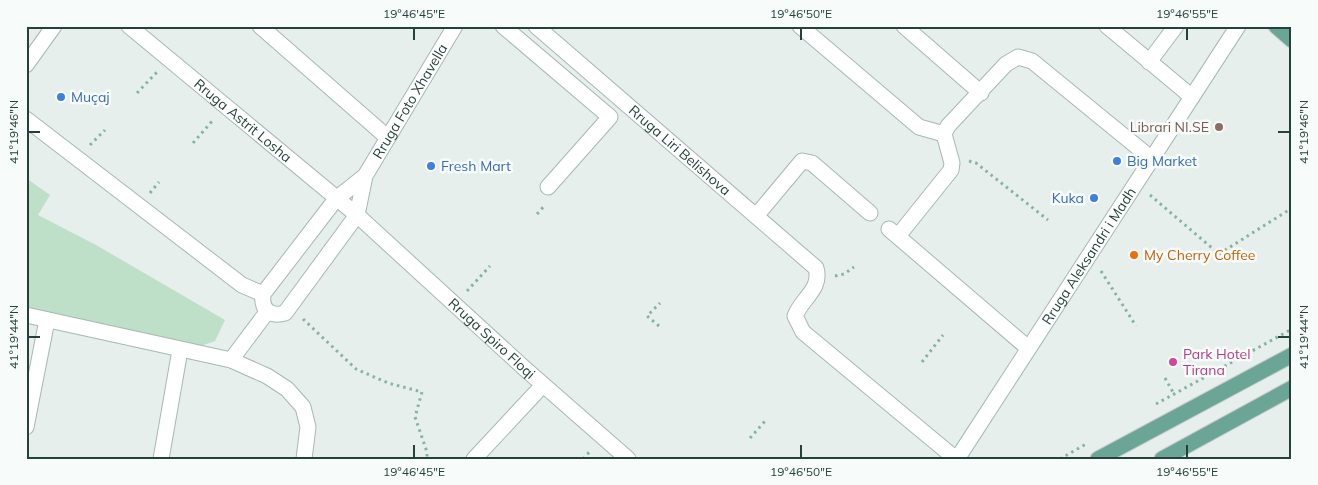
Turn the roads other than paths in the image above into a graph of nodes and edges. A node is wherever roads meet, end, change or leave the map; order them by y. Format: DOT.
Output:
graph roads {
  1 [pos="54,26"];
  2 [pos="129,26"];
  3 [pos="260,26"];
  4 [pos="455,26"];
  5 [pos="503,26"];
  6 [pos="536,26"];
  7 [pos="800,26"];
  8 [pos="904,26"];
  9 [pos="1107,26"];
  10 [pos="1176,26"];
  11 [pos="1238,26"];
  12 [pos="1276,26"];
  13 [pos="1292,40"];
  14 [pos="1149,62"];
  15 [pos="26,65"];
  16 [pos="981,93"];
  17 [pos="1192,97"];
  18 [pos="26,119"];
  19 [pos="944,134"];
  20 [pos="387,137"];
  21 [pos="1152,159"];
  22 [pos="365,176"];
  23 [pos="548,187"];
  24 [pos="336,199"];
  25 [pos="870,213"];
  26 [pos="357,215"];
  27 [pos="756,216"];
  28 [pos="263,294"];
  29 [pos="267,312"];
  30 [pos="26,315"];
  31 [pos="47,320"];
  32 [pos="1028,348"];
  33 [pos="180,350"];
  34 [pos="1292,355"];
  35 [pos="231,360"];
  36 [pos="543,385"];
  37 [pos="1292,388"];
  38 [pos="26,427"];
  39 [pos="162,459"];
  40 [pos="304,459"];
  41 [pos="474,459"];
  42 [pos="628,459"];
  43 [pos="957,459"];
  44 [pos="1098,459"];
  45 [pos="1162,459"];
  1 -- 15 [label="street"];
  2 -- 24 [label="street, Rruga Astrit Losha"];
  3 -- 20 [label="street"];
  4 -- 20 [label="street, Rruga Foto Xhavella"];
  5 -- 23 [label="street"];
  6 -- 27 [label="street, Rruga Liri Belishova"];
  7 -- 19 [label="street"];
  8 -- 16 [label="street"];
  9 -- 14 [label="street"];
  10 -- 14 [label="street"];
  11 -- 17 [label="street, Rruga Aleksandri i Madh"];
  12 -- 13 [label="main road"];
  14 -- 17 [label="street"];
  16 -- 19 [label="street"];
  16 -- 21 [label="street"];
  17 -- 21 [label="street, Rruga Aleksandri i Madh"];
  18 -- 28 [label="street"];
  19 -- 32 [label="street"];
  20 -- 22 [label="street, Rruga Foto Xhavella"];
  21 -- 32 [label="street, Rruga Aleksandri i Madh"];
  22 -- 24 [label="street"];
  22 -- 26 [label="street"];
  24 -- 26 [label="street, Rruga Astrit Losha"];
  24 -- 28 [label="street"];
  25 -- 27 [label="street"];
  26 -- 29 [label="street"];
  26 -- 36 [label="street, Rruga Spiro Floqi"];
  27 -- 43 [label="street, Rruga Liri Belishova"];
  28 -- 29 [label="street"];
  29 -- 35 [label="street"];
  30 -- 31 [label="street"];
  31 -- 33 [label="street"];
  31 -- 38 [label="street"];
  32 -- 43 [label="street, Rruga Aleksandri i Madh"];
  33 -- 35 [label="street"];
  33 -- 39 [label="street"];
  34 -- 44 [label="main road"];
  35 -- 40 [label="street"];
  36 -- 41 [label="street"];
  36 -- 42 [label="street, Rruga Spiro Floqi"];
  37 -- 45 [label="main road"];
}
